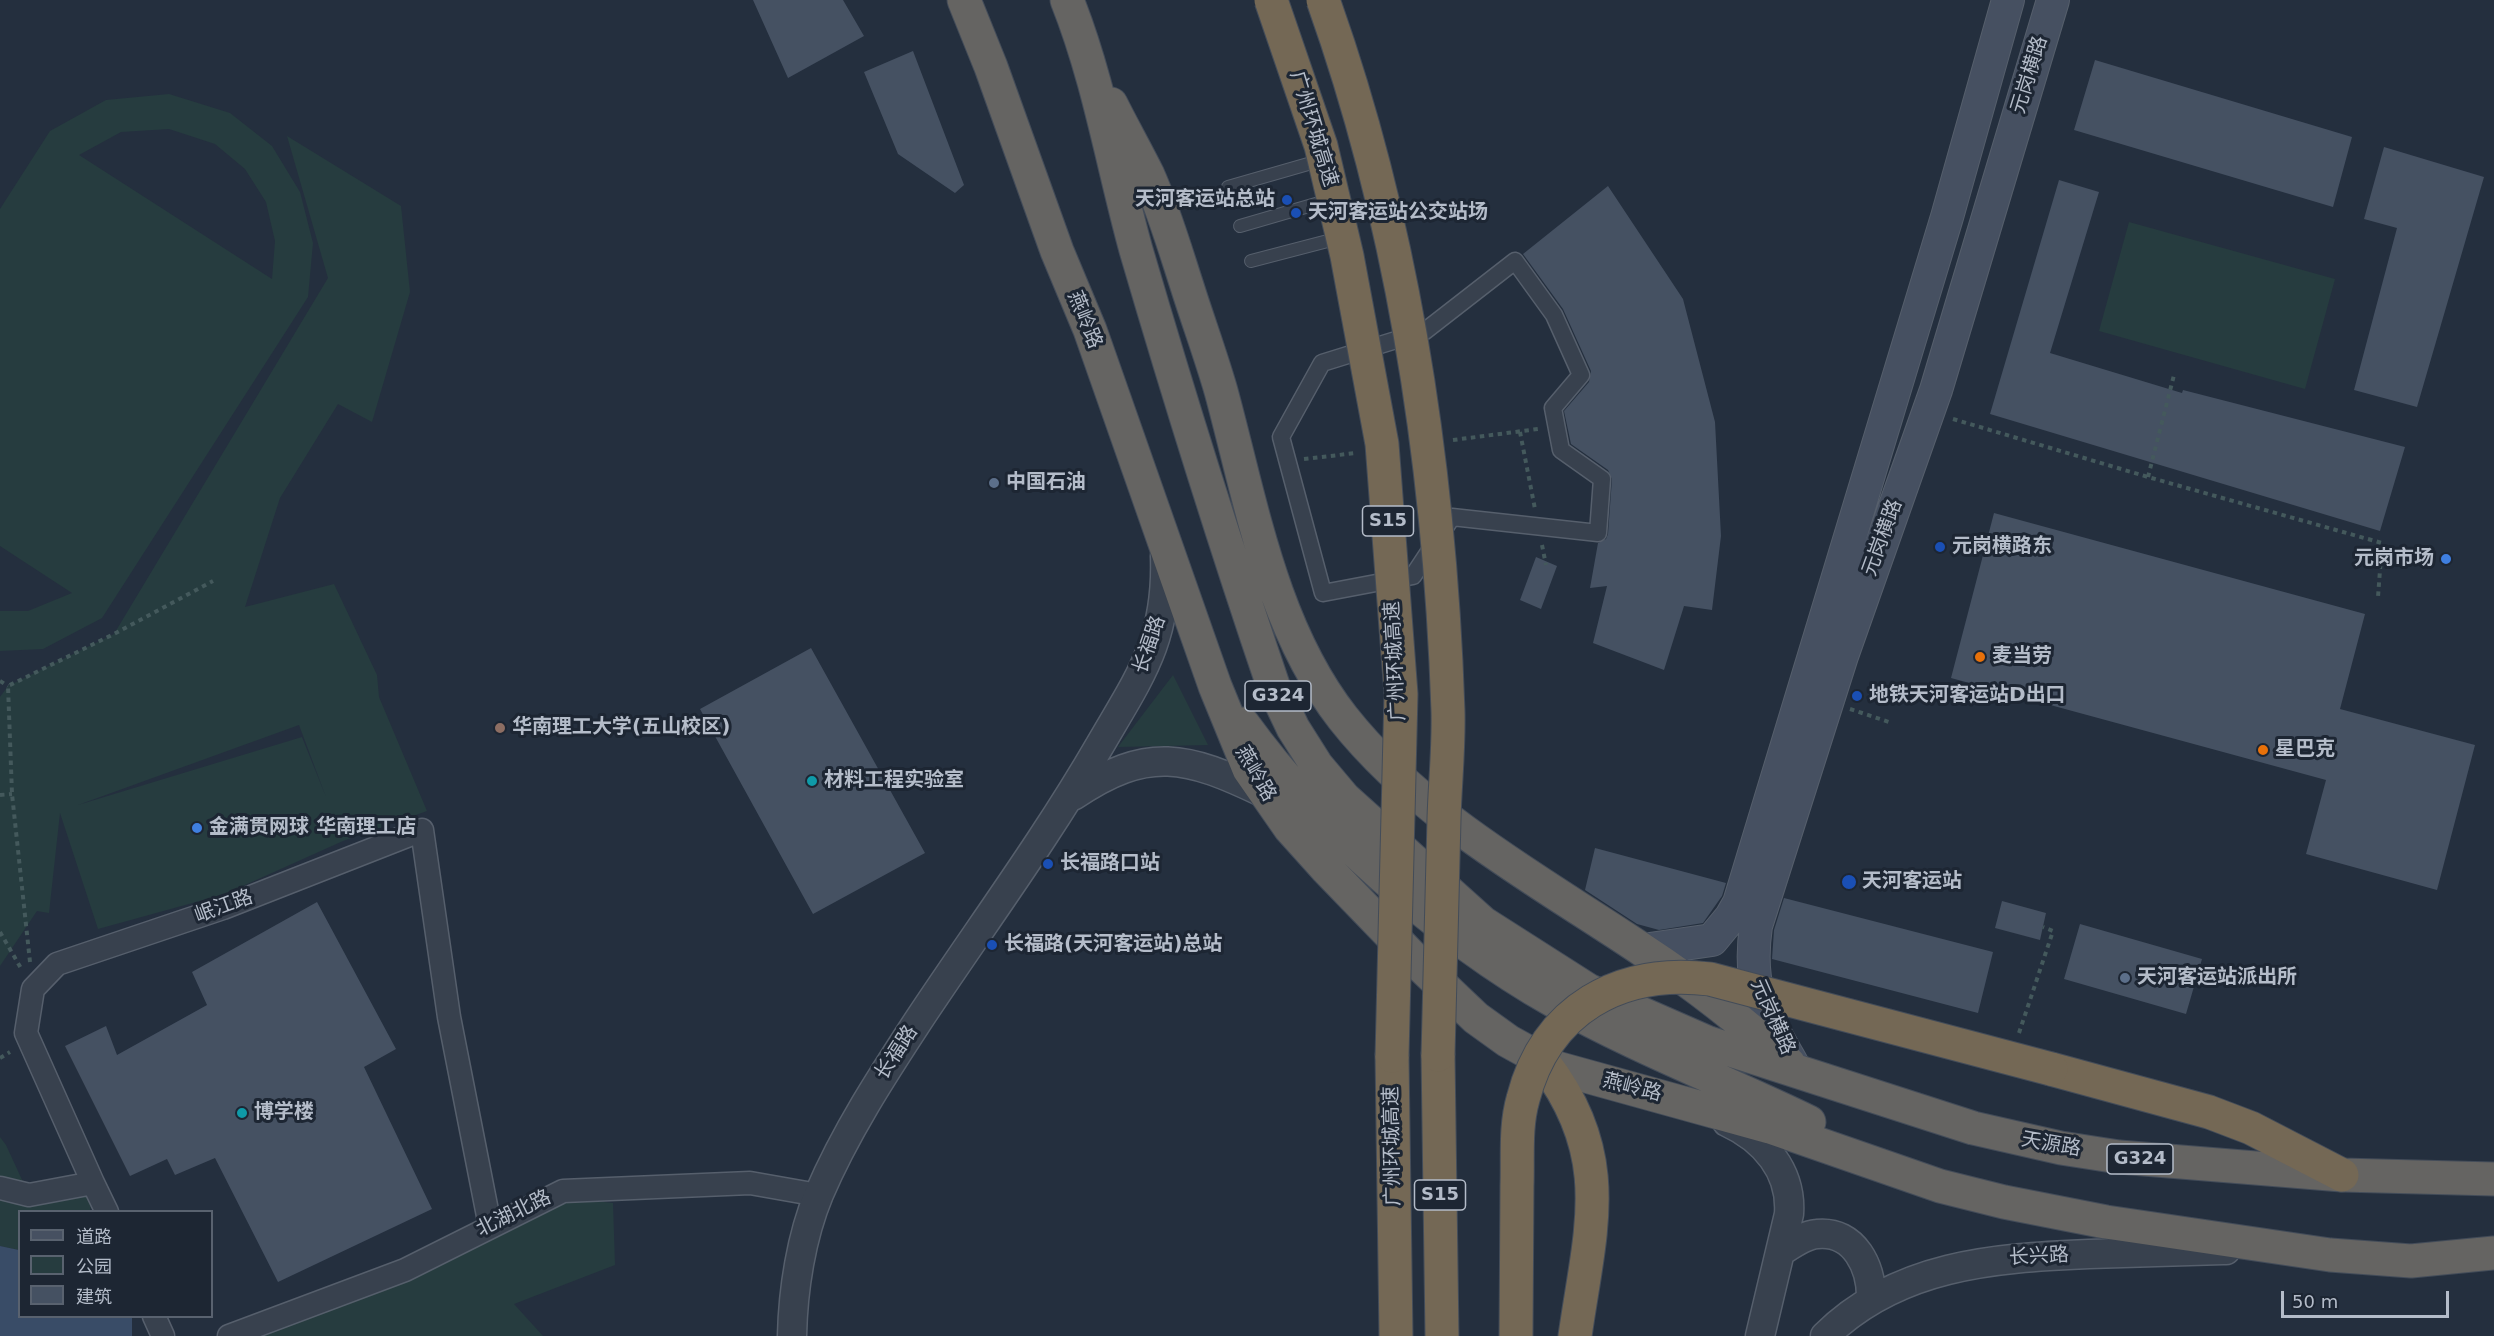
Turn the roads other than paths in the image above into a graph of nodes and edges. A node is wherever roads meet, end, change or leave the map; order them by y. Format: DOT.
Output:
graph roads {
  1 [pos="964,0"];
  2 [pos="1067,0"];
  3 [pos="1271,0"];
  4 [pos="1323,0"];
  5 [pos="2008,0"];
  6 [pos="2053,0"];
  7 [pos="1090,65"];
  8 [pos="1334,156"];
  9 [pos="1228,187"];
  10 [pos="1346,195"];
  11 [pos="1240,226"];
  12 [pos="1356,234"];
  13 [pos="1251,261"];
  14 [pos="1581,375"];
  15 [pos="1165,545"];
  16 [pos="1215,686"];
  17 [pos="1264,793"];
  18 [pos="1069,799"];
  19 [pos="1750,905"];
  20 [pos="1643,950"];
  21 [pos="1544,1063"];
  22 [pos="1797,1072"];
  23 [pos="1681,1101"];
  24 [pos="2342,1175"];
  25 [pos="2494,1179"];
  26 [pos="93,1183"];
  27 [pos="1940,1186"];
  28 [pos="0,1188"];
  29 [pos="819,1195"];
  30 [pos="106,1210"];
  31 [pos="489,1226"];
  32 [pos="2273,1248"];
  33 [pos="1780,1252"];
  34 [pos="2494,1253"];
  35 [pos="1871,1300"];
  36 [pos="154,1318"];
  37 [pos="163,1336"];
  38 [pos="229,1336"];
  39 [pos="792,1336"];
  40 [pos="1396,1336"];
  41 [pos="1442,1336"];
  42 [pos="1516,1336"];
  43 [pos="1575,1336"];
  44 [pos="1760,1336"];
  45 [pos="1825,1336"];
  1 -- 15 [label="highway, 燕岭路 / G324"];
  2 -- 7 [label="highway, G324"];
  3 -- 40 [label="highway, 广州环城高速 / S15, bridge"];
  4 -- 41 [label="highway, S15, bridge"];
  5 -- 19 [label="main road, 元岗横路"];
  6 -- 19 [label="main road, 元岗横路"];
  7 -- 20 [label="highway, G324"];
  7 -- 22 [label="highway, G324"];
  8 -- 9 [label="lane"];
  10 -- 11 [label="lane"];
  12 -- 13 [label="lane"];
  14 -- 14 [label="street"];
  15 -- 16 [label="highway, 燕岭路 / G324"];
  15 -- 18 [label="street, 长福路"];
  16 -- 17 [label="highway, 燕岭路 / G324"];
  16 -- 27 [label="highway"];
  17 -- 18 [label="street, 长福路"];
  17 -- 21 [label="highway, 燕岭路 / G324"];
  18 -- 29 [label="street, 长福路"];
  19 -- 20 [label="main road, 元岗横路"];
  19 -- 22 [label="main road, 元岗横路"];
  20 -- 22 [label="highway, G324"];
  21 -- 23 [label="highway, 燕岭路 / G324"];
  21 -- 43 [label="highway"];
  22 -- 24 [label="highway, 天源路 / G324"];
  23 -- 27 [label="highway, 燕岭路 / G324"];
  23 -- 33 [label="street"];
  24 -- 25 [label="highway, 天源路 / G324"];
  24 -- 42 [label="highway, bridge"];
  26 -- 28 [label="street"];
  26 -- 30 [label="street"];
  26 -- 31 [label="street, 岷江路"];
  27 -- 32 [label="highway, G324"];
  29 -- 31 [label="street, 北湖北路"];
  29 -- 39 [label="street, 长福路"];
  31 -- 38 [label="street, 北湖北路"];
  32 -- 34 [label="highway, G324"];
  32 -- 35 [label="street, 长兴路"];
  33 -- 35 [label="street"];
  33 -- 44 [label="street"];
  35 -- 45 [label="street, 长兴路"];
  36 -- 37 [label="street"];
}
